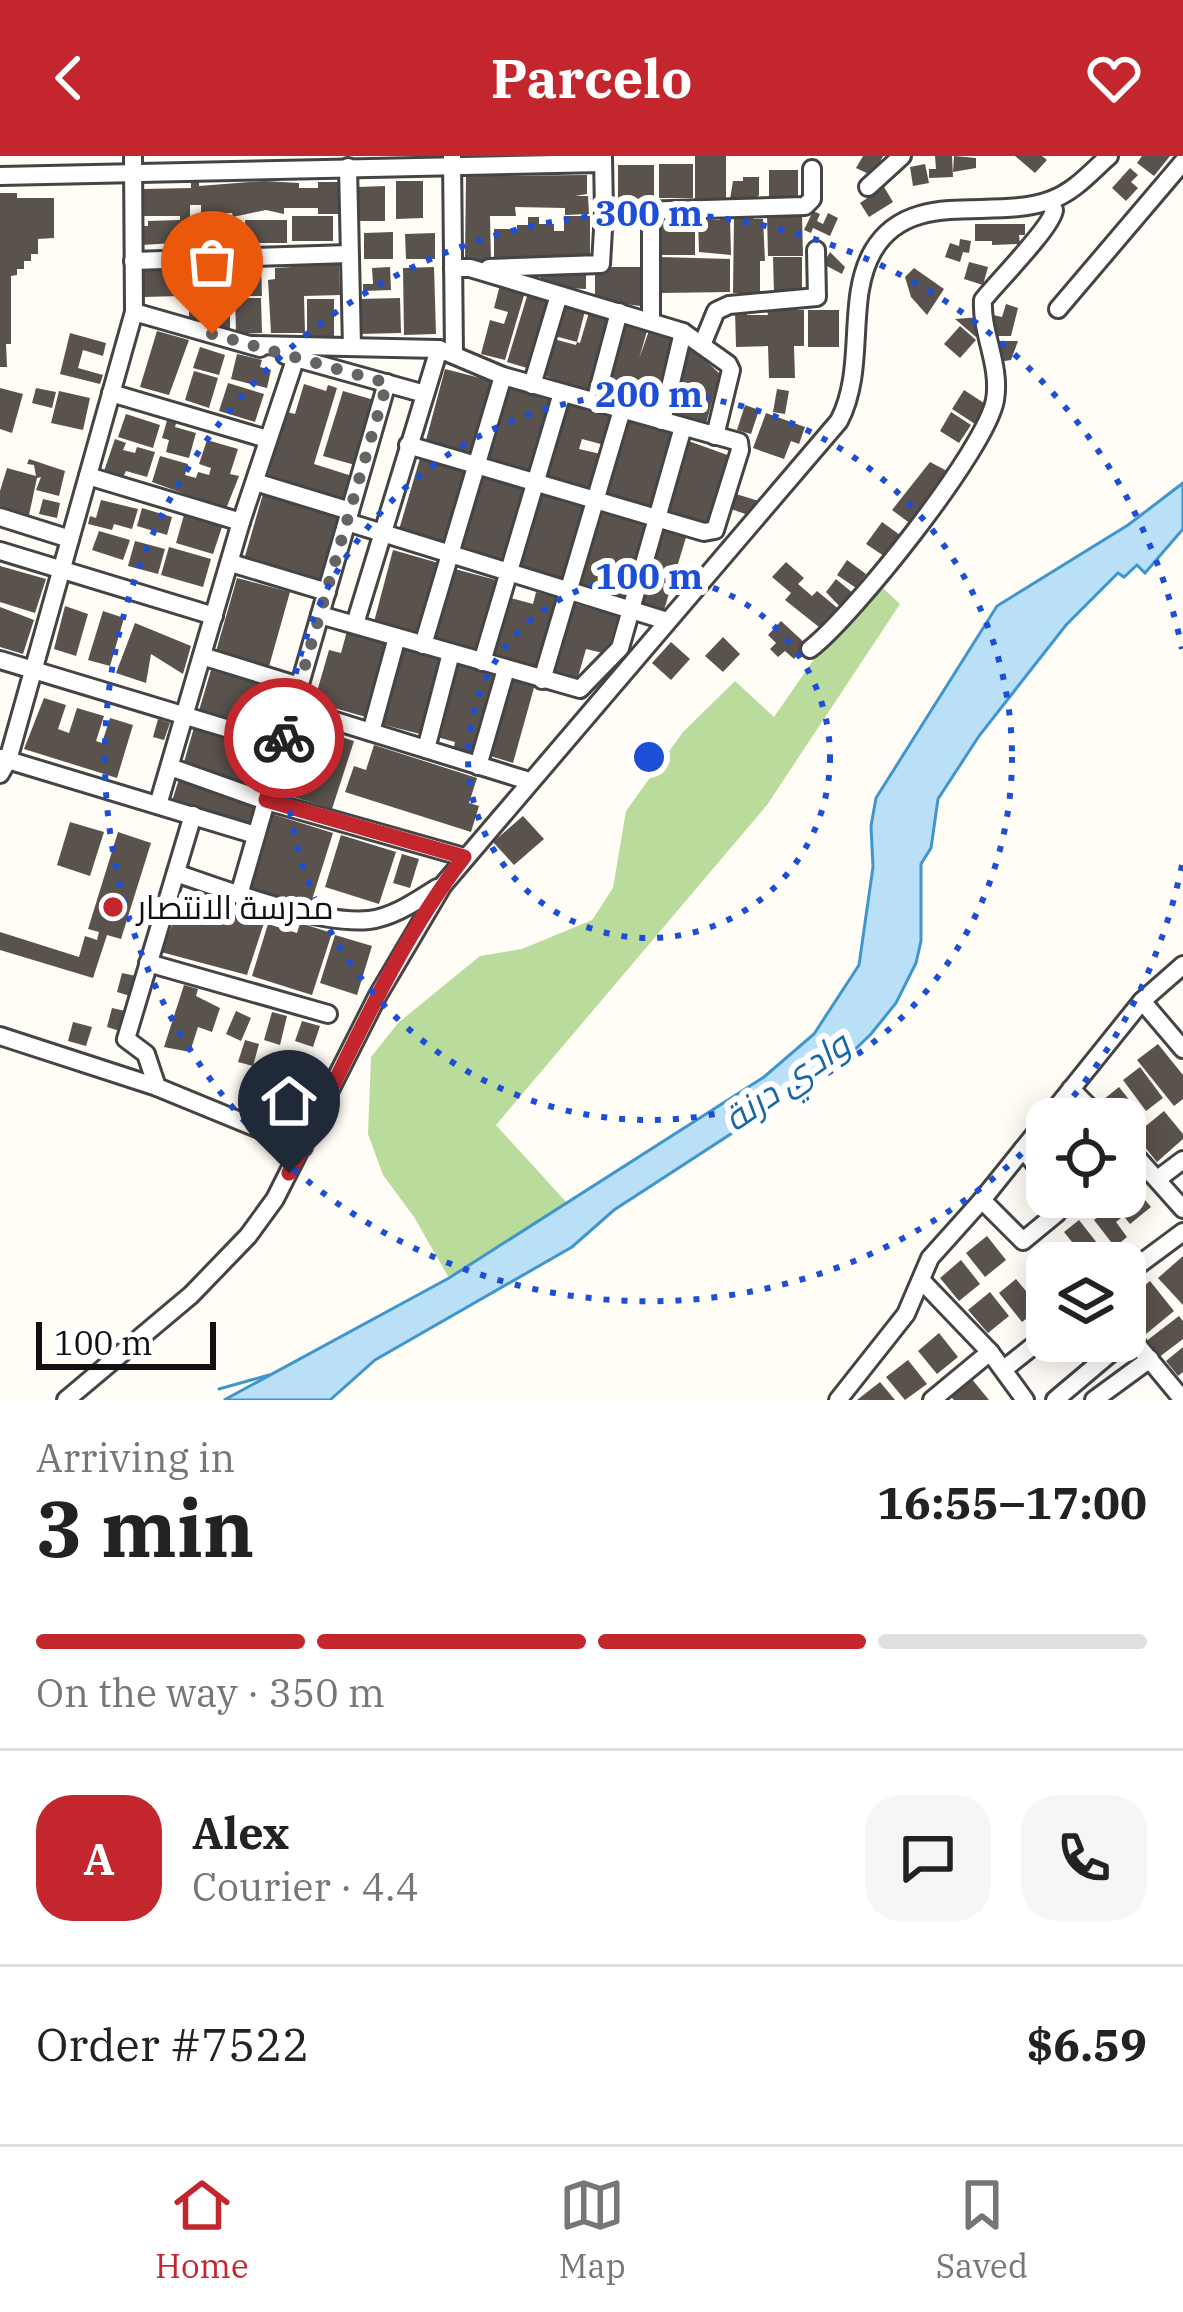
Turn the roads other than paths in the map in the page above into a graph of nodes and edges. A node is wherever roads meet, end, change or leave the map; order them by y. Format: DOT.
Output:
graph roads {
  1 [pos="902,156"];
  2 [pos="1109,156"];
  3 [pos="603,160"];
  4 [pos="452,161"];
  5 [pos="1183,162"];
  6 [pos="256,163"];
  7 [pos="133,164"];
  8 [pos="348,167"];
  9 [pos="812,169"];
  10 [pos="0,176"];
  11 [pos="868,188"];
  12 [pos="1048,202"];
  13 [pos="604,212"];
  14 [pos="651,212"];
  15 [pos="816,250"];
  16 [pos="349,254"];
  17 [pos="133,261"];
  18 [pos="461,268"];
  19 [pos="559,295"];
  20 [pos="1058,309"];
  21 [pos="134,312"];
  22 [pos="619,312"];
  23 [pos="651,321"];
  24 [pos="682,332"];
  25 [pos="251,345"];
  26 [pos="702,345"];
  27 [pos="352,346"];
  28 [pos="446,352"];
  29 [pos="296,358"];
  30 [pos="503,376"];
  31 [pos="387,383"];
  32 [pos="532,385"];
  33 [pos="111,393"];
  34 [pos="562,393"];
  35 [pos="425,394"];
  36 [pos="595,402"];
  37 [pos="622,410"];
  38 [pos="662,421"];
  39 [pos="683,427"];
  40 [pos="715,436"];
  41 [pos="267,440"];
  42 [pos="408,445"];
  43 [pos="478,465"];
  44 [pos="88,476"];
  45 [pos="255,482"];
  46 [pos="536,483"];
  47 [pos="595,499"];
  48 [pos="0,517"];
  49 [pos="348,517"];
  50 [pos="656,517"];
  51 [pos="242,522"];
  52 [pos="382,533"];
  53 [pos="70,539"];
  54 [pos="0,551"];
  55 [pos="451,554"];
  56 [pos="231,562"];
  57 [pos="62,569"];
  58 [pos="510,573"];
  59 [pos="568,591"];
  60 [pos="327,592"];
  61 [pos="628,610"];
  62 [pos="320,615"];
  63 [pos="214,616"];
  64 [pos="667,621"];
  65 [pos="355,624"];
  66 [pos="397,637"];
  67 [pos="424,645"];
  68 [pos="810,649"];
  69 [pos="452,653"];
  70 [pos="202,656"];
  71 [pos="0,660"];
  72 [pos="482,662"];
  73 [pos="506,669"];
  74 [pos="33,670"];
  75 [pos="542,680"];
  76 [pos="299,686"];
  77 [pos="293,708"];
  78 [pos="185,716"];
  79 [pos="370,732"];
  80 [pos="282,745"];
  81 [pos="425,749"];
  82 [pos="3,764"];
  83 [pos="478,766"];
  84 [pos="170,767"];
  85 [pos="529,781"];
  86 [pos="266,800"];
  87 [pos="158,805"];
  88 [pos="193,815"];
  89 [pos="256,835"];
  90 [pos="464,857"];
  91 [pos="176,873"];
  92 [pos="443,885"];
  93 [pos="239,895"];
  94 [pos="148,963"];
  95 [pos="1183,965"];
  96 [pos="1142,1001"];
  97 [pos="328,1014"];
  98 [pos="0,1036"];
  99 [pos="1183,1049"];
  100 [pos="157,1087"];
  101 [pos="1071,1089"];
  102 [pos="1080,1098"];
  103 [pos="303,1147"];
  104 [pos="1023,1149"];
  105 [pos="1026,1153"];
  106 [pos="1183,1160"];
  107 [pos="1146,1165"];
  108 [pos="1159,1178"];
  109 [pos="982,1200"];
  110 [pos="1183,1209"];
  111 [pos="1051,1218"];
  112 [pos="1183,1232"];
  113 [pos="1146,1259"];
  114 [pos="922,1281"];
  115 [pos="990,1352"];
  116 [pos="1026,1352"];
  117 [pos="1146,1355"];
  118 [pos="1150,1359"];
  119 [pos="1098,1362"];
  120 [pos="1004,1369"];
  121 [pos="65,1400"];
  122 [pos="838,1400"];
  123 [pos="932,1400"];
  124 [pos="1024,1400"];
  125 [pos="1055,1400"];
  126 [pos="1094,1400"];
  127 [pos="1183,1400"];
  1 -- 11 [label="street"];
  2 -- 12 [label="street"];
  3 -- 4 [label="street"];
  3 -- 13 [label="street"];
  4 -- 8 [label="street"];
  4 -- 18 [label="street"];
  5 -- 20 [label="street"];
  6 -- 7 [label="street"];
  6 -- 8 [label="street"];
  7 -- 10 [label="street"];
  7 -- 17 [label="street"];
  8 -- 16 [label="street"];
  9 -- 14 [label="street"];
  12 -- 64 [label="street"];
  12 -- 68 [label="street"];
  13 -- 14 [label="street"];
  13 -- 18 [label="street"];
  14 -- 23 [label="street"];
  15 -- 26 [label="street"];
  16 -- 17 [label="street"];
  16 -- 27 [label="street"];
  17 -- 21 [label="street"];
  18 -- 19 [label="street"];
  18 -- 28 [label="street"];
  19 -- 22 [label="street"];
  19 -- 32 [label="street"];
  21 -- 25 [label="street"];
  21 -- 33 [label="street"];
  22 -- 23 [label="street"];
  22 -- 36 [label="street"];
  23 -- 24 [label="street"];
  24 -- 26 [label="street"];
  24 -- 38 [label="street"];
  25 -- 27 [label="street"];
  25 -- 29 [label="street"];
  26 -- 40 [label="street"];
  27 -- 28 [label="street"];
  28 -- 30 [label="street"];
  28 -- 35 [label="street"];
  29 -- 31 [label="street"];
  29 -- 41 [label="street"];
  30 -- 32 [label="street"];
  30 -- 43 [label="street"];
  31 -- 35 [label="street"];
  31 -- 49 [label="street"];
  32 -- 34 [label="street"];
  33 -- 41 [label="street"];
  33 -- 44 [label="street"];
  34 -- 36 [label="street"];
  34 -- 46 [label="street"];
  35 -- 42 [label="street"];
  36 -- 37 [label="street"];
  37 -- 38 [label="street"];
  37 -- 47 [label="street"];
  38 -- 39 [label="street"];
  39 -- 40 [label="street"];
  39 -- 50 [label="street"];
  40 -- 50 [label="street"];
  41 -- 45 [label="street"];
  42 -- 43 [label="street"];
  42 -- 52 [label="street"];
  43 -- 46 [label="street"];
  43 -- 55 [label="street"];
  44 -- 51 [label="street"];
  44 -- 53 [label="street"];
  45 -- 49 [label="street"];
  45 -- 51 [label="street"];
  46 -- 47 [label="street"];
  46 -- 58 [label="street"];
  47 -- 50 [label="street"];
  47 -- 59 [label="street"];
  48 -- 53 [label="street"];
  49 -- 52 [label="street"];
  49 -- 60 [label="street"];
  50 -- 61 [label="street"];
  51 -- 56 [label="street"];
  52 -- 55 [label="street"];
  52 -- 65 [label="street"];
  53 -- 57 [label="street"];
  54 -- 57 [label="street"];
  55 -- 58 [label="street"];
  55 -- 67 [label="street"];
  56 -- 60 [label="street"];
  56 -- 63 [label="street"];
  57 -- 63 [label="street"];
  57 -- 74 [label="street"];
  58 -- 59 [label="street"];
  58 -- 72 [label="street"];
  59 -- 61 [label="street"];
  59 -- 75 [label="street"];
  60 -- 62 [label="street"];
  61 -- 64 [label="street"];
  61 -- 75 [label="street"];
  62 -- 65 [label="street"];
  62 -- 76 [label="street"];
  63 -- 70 [label="street"];
  64 -- 85 [label="street"];
  65 -- 66 [label="street"];
  66 -- 67 [label="street"];
  66 -- 79 [label="street"];
  67 -- 69 [label="street"];
  69 -- 72 [label="street"];
  69 -- 81 [label="street"];
  70 -- 76 [label="street"];
  70 -- 78 [label="street"];
  71 -- 74 [label="street"];
  72 -- 73 [label="street"];
  73 -- 75 [label="street"];
  73 -- 83 [label="street"];
  74 -- 78 [label="street"];
  74 -- 82 [label="street"];
  76 -- 77 [label="street"];
  77 -- 79 [label="street"];
  77 -- 80 [label="street"];
  78 -- 80 [label="street"];
  78 -- 84 [label="street"];
  79 -- 81 [label="street"];
  80 -- 86 [label="street"];
  81 -- 83 [label="street"];
  82 -- 87 [label="street"];
  83 -- 85 [label="street"];
  84 -- 86 [label="street"];
  84 -- 87 [label="street"];
  85 -- 90 [label="street"];
  86 -- 89 [label="street"];
  86 -- 90 [label="street"];
  87 -- 88 [label="street"];
  88 -- 89 [label="street"];
  88 -- 91 [label="street"];
  89 -- 93 [label="street"];
  90 -- 92 [label="street"];
  91 -- 93 [label="street"];
  91 -- 94 [label="street"];
  92 -- 93 [label="street"];
  92 -- 103 [label="street"];
  94 -- 97 [label="street"];
  94 -- 100 [label="street"];
  95 -- 96 [label="street"];
  96 -- 99 [label="street"];
  96 -- 101 [label="street"];
  98 -- 100 [label="street"];
  100 -- 103 [label="street"];
  101 -- 102 [label="street"];
  101 -- 104 [label="street"];
  103 -- 121 [label="street"];
  104 -- 105 [label="street"];
  104 -- 109 [label="street"];
  106 -- 108 [label="street"];
  107 -- 108 [label="street"];
  108 -- 110 [label="street"];
  109 -- 111 [label="street"];
  109 -- 114 [label="street"];
  112 -- 113 [label="street"];
  114 -- 115 [label="street"];
  114 -- 122 [label="street"];
  115 -- 120 [label="street"];
  115 -- 123 [label="street"];
  116 -- 120 [label="street"];
  117 -- 118 [label="street"];
  118 -- 126 [label="street"];
  118 -- 127 [label="street"];
  119 -- 125 [label="street"];
  120 -- 124 [label="street"];
}
